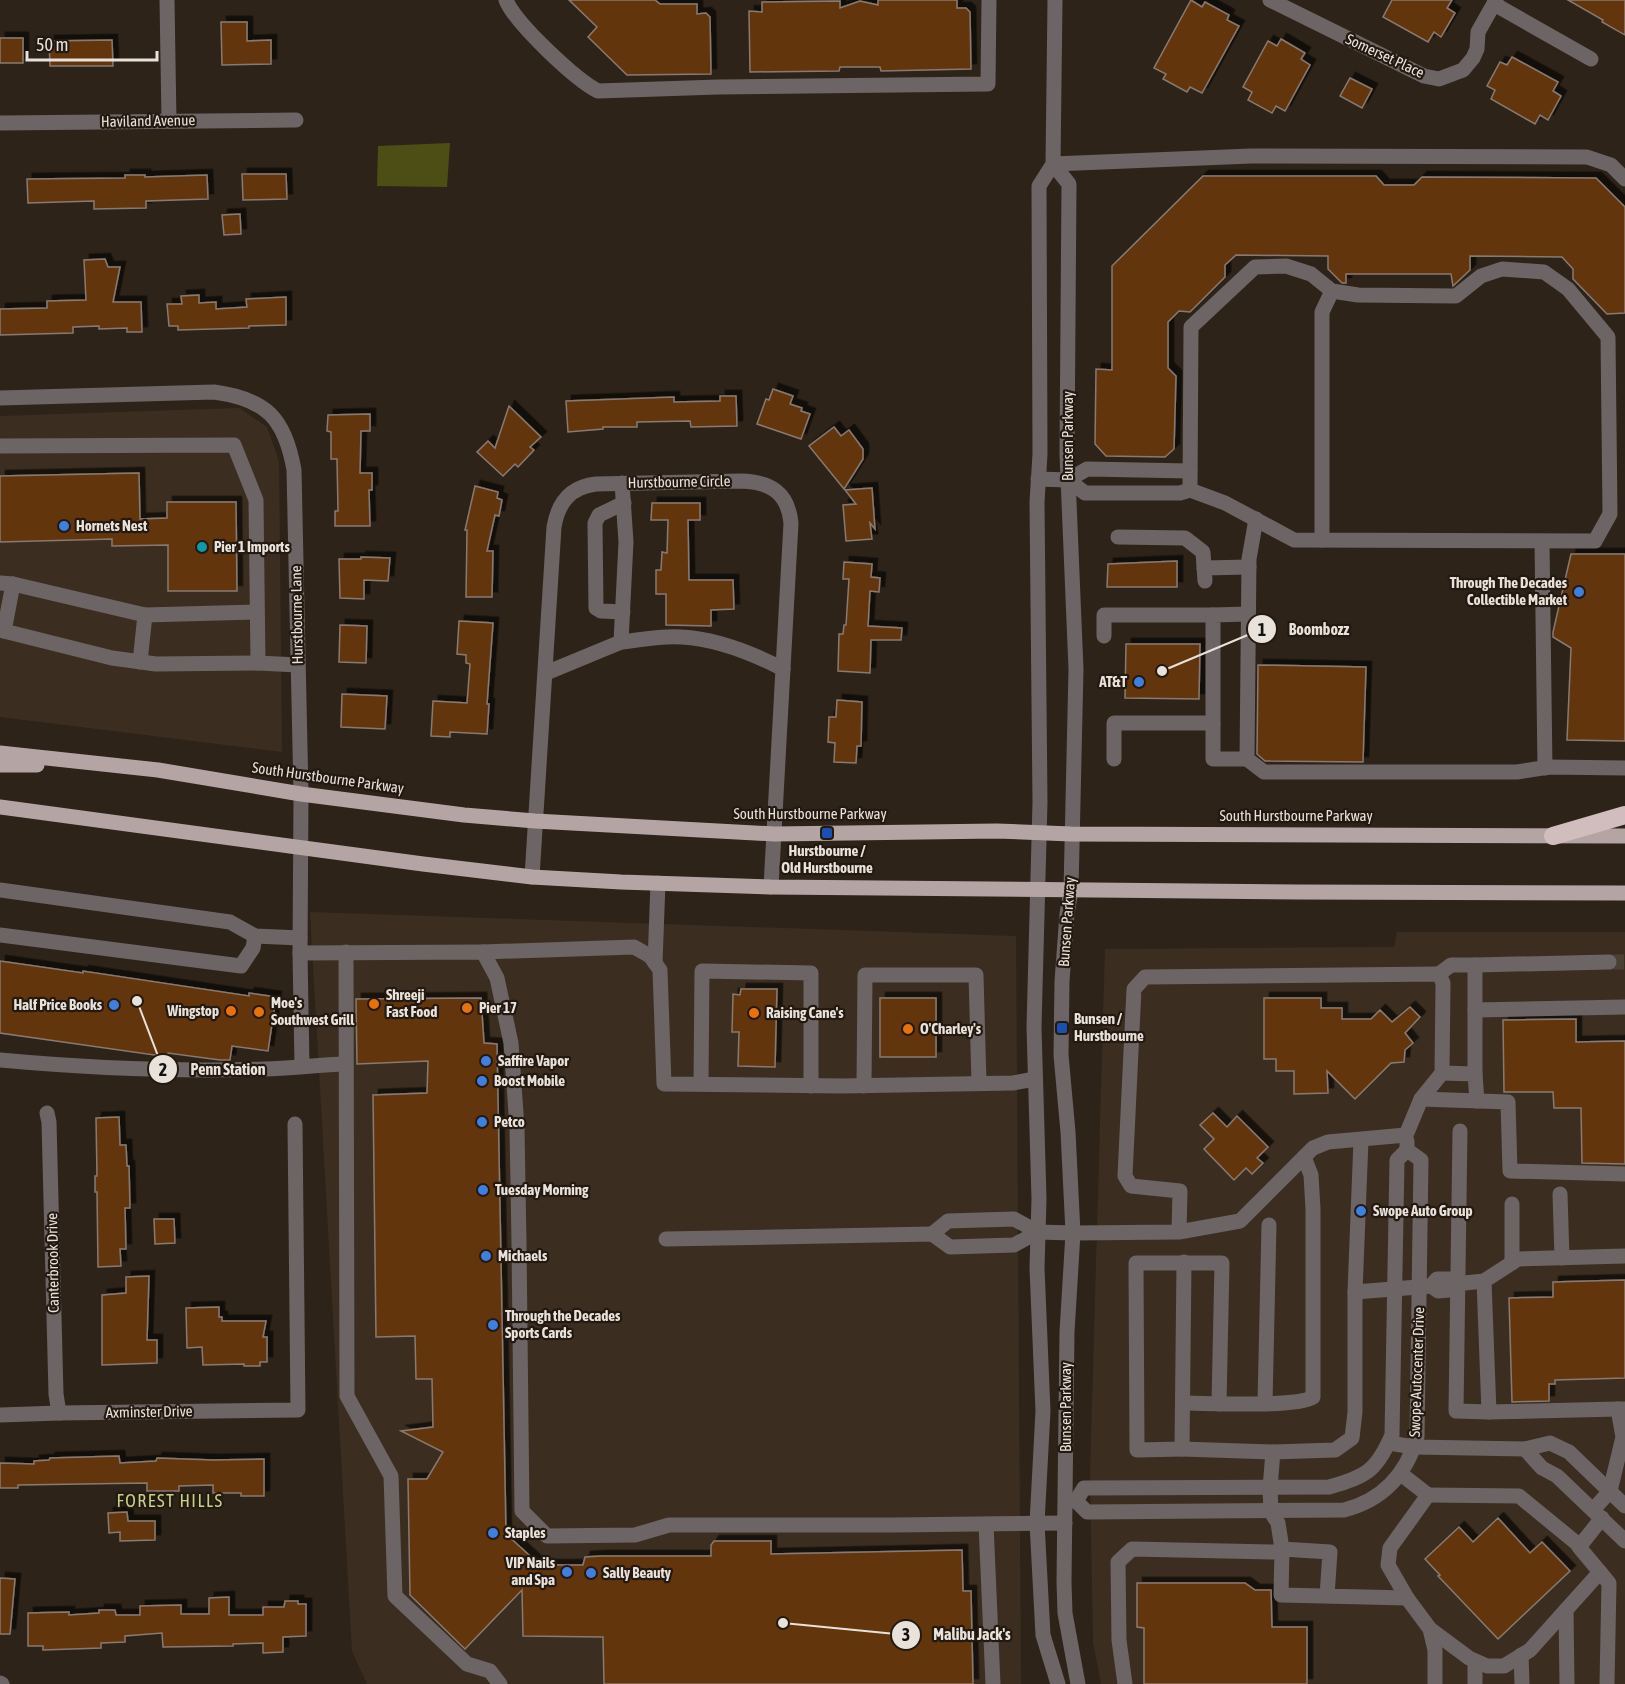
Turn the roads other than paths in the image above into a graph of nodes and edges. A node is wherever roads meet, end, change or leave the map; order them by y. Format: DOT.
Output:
graph roads {
  1 [pos="167,0"];
  2 [pos="506,0"];
  3 [pos="989,0"];
  4 [pos="1055,0"];
  5 [pos="1270,0"];
  6 [pos="1495,2"];
  7 [pos="1591,59"];
  8 [pos="296,120"];
  9 [pos="169,121"];
  10 [pos="0,123"];
  11 [pos="1053,164"];
  12 [pos="1625,179"];
  13 [pos="1332,291"];
  14 [pos="0,398"];
  15 [pos="0,446"];
  16 [pos="1190,471"];
  17 [pos="1038,479"];
  18 [pos="1068,480"];
  19 [pos="622,483"];
  20 [pos="1190,490"];
  21 [pos="624,503"];
  22 [pos="1256,519"];
  23 [pos="1118,537"];
  24 [pos="1322,540"];
  25 [pos="1542,542"];
  26 [pos="1249,567"];
  27 [pos="7,584"];
  28 [pos="257,612"];
  29 [pos="623,612"];
  30 [pos="1248,614"];
  31 [pos="145,615"];
  32 [pos="1213,615"];
  33 [pos="2,631"];
  34 [pos="1104,636"];
  35 [pos="621,642"];
  36 [pos="140,662"];
  37 [pos="258,663"];
  38 [pos="298,665"];
  39 [pos="783,669"];
  40 [pos="546,673"];
  41 [pos="1213,723"];
  42 [pos="0,753"];
  43 [pos="1114,759"];
  44 [pos="1247,759"];
  45 [pos="0,765"];
  46 [pos="106,766"];
  47 [pos="1545,768"];
  48 [pos="1625,768"];
  49 [pos="301,794"];
  50 [pos="0,807"];
  51 [pos="1625,816"];
  52 [pos="535,821"];
  53 [pos="1039,832"];
  54 [pos="774,834"];
  55 [pos="1071,834"];
  56 [pos="1553,836"];
  57 [pos="1625,836"];
  58 [pos="301,847"];
  59 [pos="532,877"];
  60 [pos="658,883"];
  61 [pos="771,887"];
  62 [pos="1037,889"];
  63 [pos="0,890"];
  64 [pos="1071,890"];
  65 [pos="1625,892"];
  66 [pos="0,935"];
  67 [pos="255,936"];
  68 [pos="300,946"];
  69 [pos="346,952"];
  70 [pos="483,952"];
  71 [pos="1609,962"];
  72 [pos="655,963"];
  73 [pos="1475,965"];
  74 [pos="1439,974"];
  75 [pos="1625,1007"];
  76 [pos="1475,1010"];
  77 [pos="0,1060"];
  78 [pos="346,1064"];
  79 [pos="302,1066"];
  80 [pos="1442,1073"];
  81 [pos="1475,1074"];
  82 [pos="1035,1079"];
  83 [pos="979,1083"];
  84 [pos="701,1084"];
  85 [pos="811,1086"];
  86 [pos="864,1086"];
  87 [pos="1421,1099"];
  88 [pos="1477,1101"];
  89 [pos="48,1113"];
  90 [pos="295,1124"];
  91 [pos="1460,1131"];
  92 [pos="1361,1140"];
  93 [pos="1407,1143"];
  94 [pos="1304,1157"];
  95 [pos="1625,1174"];
  96 [pos="1560,1194"];
  97 [pos="1512,1204"];
  98 [pos="1269,1225"];
  99 [pos="1038,1232"];
  100 [pos="1179,1232"];
  101 [pos="1072,1233"];
  102 [pos="932,1234"];
  103 [pos="666,1239"];
  104 [pos="1625,1256"];
  105 [pos="1562,1258"];
  106 [pos="1184,1262"];
  107 [pos="1512,1263"];
  108 [pos="1484,1281"];
  109 [pos="1456,1284"];
  110 [pos="1426,1287"];
  111 [pos="1396,1290"];
  112 [pos="1355,1292"];
  113 [pos="1183,1403"];
  114 [pos="1265,1403"];
  115 [pos="1219,1404"];
  116 [pos="1622,1409"];
  117 [pos="1489,1412"];
  118 [pos="59,1413"];
  119 [pos="0,1415"];
  120 [pos="1389,1443"];
  121 [pos="1414,1447"];
  122 [pos="1182,1449"];
  123 [pos="1525,1449"];
  124 [pos="1273,1452"];
  125 [pos="1401,1473"];
  126 [pos="1187,1487"];
  127 [pos="1270,1488"];
  128 [pos="1610,1491"];
  129 [pos="1428,1496"];
  130 [pos="1071,1501"];
  131 [pos="1625,1506"];
  132 [pos="1186,1512"];
  133 [pos="1271,1512"];
  134 [pos="1598,1514"];
  135 [pos="1037,1523"];
  136 [pos="1065,1523"];
  137 [pos="986,1524"];
  138 [pos="1625,1541"];
  139 [pos="1580,1546"];
  140 [pos="1282,1549"];
  141 [pos="1600,1572"];
  142 [pos="1327,1596"];
  143 [pos="1407,1598"];
  144 [pos="1566,1610"];
  145 [pos="1430,1629"];
  146 [pos="1521,1655"];
  147 [pos="1475,1661"];
  148 [pos="500,1684"];
  149 [pos="993,1684"];
  150 [pos="1058,1684"];
  151 [pos="1078,1684"];
  152 [pos="1125,1684"];
  153 [pos="1435,1684"];
  154 [pos="1475,1684"];
  155 [pos="1522,1684"];
  156 [pos="1567,1684"];
  157 [pos="1607,1684"];
  1 -- 9 [label="street"];
  2 -- 3 [label="street"];
  4 -- 11 [label="street, Bunsen Parkway"];
  5 -- 6 [label="street, Somerset Place"];
  6 -- 7 [label="street"];
  8 -- 9 [label="street, Haviland Avenue"];
  9 -- 10 [label="street, Haviland Avenue"];
  11 -- 12 [label="street"];
  11 -- 17 [label="street, Bunsen Parkway"];
  11 -- 18 [label="street, Bunsen Parkway"];
  13 -- 16 [label="street"];
  13 -- 24 [label="street"];
  13 -- 25 [label="street"];
  14 -- 38 [label="street, Hurstbourne Lane"];
  15 -- 28 [label="street"];
  16 -- 18 [label="street"];
  16 -- 20 [label="street"];
  17 -- 18 [label="street"];
  17 -- 53 [label="street, Bunsen Parkway"];
  18 -- 20 [label="street"];
  18 -- 55 [label="street, Bunsen Parkway"];
  19 -- 21 [label="street"];
  19 -- 39 [label="street, Hurstbourne Circle"];
  19 -- 40 [label="street, Hurstbourne Circle"];
  20 -- 22 [label="street"];
  21 -- 29 [label="street"];
  21 -- 29 [label="street"];
  22 -- 24 [label="street"];
  22 -- 26 [label="street"];
  23 -- 26 [label="street"];
  24 -- 25 [label="street"];
  25 -- 47 [label="street"];
  26 -- 30 [label="street"];
  27 -- 31 [label="street"];
  27 -- 33 [label="street"];
  28 -- 31 [label="street"];
  28 -- 37 [label="street"];
  29 -- 35 [label="street"];
  30 -- 32 [label="street"];
  30 -- 44 [label="street"];
  31 -- 36 [label="street"];
  32 -- 34 [label="street"];
  32 -- 41 [label="street"];
  33 -- 36 [label="street"];
  35 -- 39 [label="street"];
  35 -- 40 [label="street"];
  36 -- 37 [label="street"];
  37 -- 38 [label="street"];
  38 -- 49 [label="street, Hurstbourne Lane"];
  39 -- 54 [label="street, Hurstbourne Circle"];
  40 -- 52 [label="street, Hurstbourne Circle"];
  41 -- 43 [label="street"];
  41 -- 44 [label="street"];
  42 -- 46 [label="main road, South Hurstbourne Parkway"];
  44 -- 47 [label="street"];
  45 -- 46 [label="main road"];
  46 -- 49 [label="main road, South Hurstbourne Parkway"];
  47 -- 48 [label="street"];
  49 -- 52 [label="main road, South Hurstbourne Parkway"];
  49 -- 58 [label="street, Hurstbourne Lane"];
  50 -- 58 [label="main road"];
  51 -- 56 [label="highway"];
  52 -- 54 [label="main road, South Hurstbourne Parkway"];
  52 -- 59 [label="street, Hurstbourne Circle"];
  53 -- 54 [label="main road, South Hurstbourne Parkway"];
  53 -- 55 [label="main road, South Hurstbourne Parkway"];
  53 -- 62 [label="street, Bunsen Parkway"];
  54 -- 61 [label="street, Hurstbourne Circle"];
  55 -- 56 [label="main road, South Hurstbourne Parkway"];
  55 -- 64 [label="street, Bunsen Parkway"];
  56 -- 57 [label="main road, South Hurstbourne Parkway"];
  58 -- 59 [label="main road"];
  58 -- 68 [label="street, Hurstbourne Lane"];
  59 -- 60 [label="main road"];
  60 -- 61 [label="main road"];
  60 -- 72 [label="street"];
  61 -- 62 [label="main road"];
  62 -- 64 [label="main road"];
  62 -- 82 [label="street, Bunsen Parkway"];
  63 -- 67 [label="street"];
  64 -- 65 [label="main road"];
  64 -- 101 [label="street, Bunsen Parkway"];
  66 -- 67 [label="street"];
  67 -- 68 [label="street"];
  68 -- 69 [label="street"];
  68 -- 79 [label="street, Hurstbourne Lane"];
  69 -- 70 [label="street"];
  69 -- 78 [label="street"];
  70 -- 72 [label="street"];
  70 -- 137 [label="street"];
  71 -- 73 [label="street"];
  72 -- 84 [label="street"];
  73 -- 74 [label="street"];
  73 -- 76 [label="street"];
  74 -- 80 [label="street"];
  74 -- 100 [label="street"];
  75 -- 76 [label="street"];
  76 -- 81 [label="street"];
  77 -- 79 [label="street"];
  78 -- 79 [label="street"];
  78 -- 148 [label="street"];
  80 -- 81 [label="street"];
  80 -- 87 [label="street"];
  81 -- 88 [label="street"];
  82 -- 83 [label="street"];
  82 -- 99 [label="street, Bunsen Parkway"];
  83 -- 86 [label="street"];
  83 -- 86 [label="street"];
  84 -- 85 [label="street"];
  84 -- 85 [label="street"];
  85 -- 86 [label="street"];
  87 -- 88 [label="street"];
  87 -- 93 [label="street"];
  88 -- 95 [label="street"];
  89 -- 118 [label="street, Canterbrook Drive"];
  90 -- 118 [label="street, Axminster Drive"];
  91 -- 109 [label="street"];
  92 -- 93 [label="street"];
  92 -- 94 [label="street"];
  92 -- 112 [label="street"];
  93 -- 110 [label="street, Swope Autocenter Drive"];
  93 -- 111 [label="street, Swope Autocenter Drive"];
  94 -- 100 [label="street"];
  94 -- 114 [label="street"];
  96 -- 105 [label="street"];
  97 -- 107 [label="street"];
  98 -- 114 [label="street"];
  99 -- 101 [label="street"];
  99 -- 102 [label="street"];
  99 -- 102 [label="street"];
  99 -- 135 [label="street, Bunsen Parkway"];
  100 -- 101 [label="street"];
  101 -- 130 [label="street, Bunsen Parkway"];
  102 -- 103 [label="street"];
  104 -- 105 [label="street"];
  105 -- 107 [label="street"];
  106 -- 113 [label="street"];
  106 -- 115 [label="street"];
  106 -- 122 [label="street"];
  107 -- 108 [label="street"];
  108 -- 109 [label="street"];
  108 -- 117 [label="street"];
  109 -- 110 [label="street"];
  109 -- 117 [label="street"];
  110 -- 111 [label="street"];
  110 -- 121 [label="street, Swope Autocenter Drive"];
  111 -- 112 [label="street"];
  111 -- 120 [label="street, Swope Autocenter Drive"];
  112 -- 124 [label="street"];
  113 -- 115 [label="street"];
  113 -- 122 [label="street"];
  114 -- 115 [label="street"];
  116 -- 117 [label="street"];
  116 -- 128 [label="street"];
  118 -- 119 [label="street, Axminster Drive"];
  120 -- 121 [label="street"];
  120 -- 127 [label="street, Swope Autocenter Drive"];
  121 -- 123 [label="street"];
  121 -- 125 [label="street, Swope Autocenter Drive"];
  122 -- 124 [label="street"];
  123 -- 128 [label="street"];
  123 -- 134 [label="street"];
  124 -- 127 [label="street"];
  125 -- 129 [label="street"];
  125 -- 133 [label="street, Swope Autocenter Drive"];
  126 -- 127 [label="street, Swope Autocenter Drive"];
  126 -- 130 [label="street, Swope Autocenter Drive"];
  126 -- 132 [label="street"];
  127 -- 133 [label="street"];
  128 -- 131 [label="street"];
  128 -- 134 [label="street"];
  129 -- 139 [label="street"];
  129 -- 143 [label="street"];
  130 -- 132 [label="street, Swope Autocenter Drive"];
  130 -- 136 [label="street, Bunsen Parkway"];
  132 -- 133 [label="street, Swope Autocenter Drive"];
  133 -- 140 [label="street"];
  134 -- 138 [label="street"];
  134 -- 139 [label="street"];
  135 -- 136 [label="street"];
  135 -- 137 [label="street"];
  135 -- 150 [label="street, Bunsen Parkway"];
  136 -- 151 [label="street, Bunsen Parkway"];
  137 -- 149 [label="street"];
  139 -- 141 [label="street"];
  140 -- 142 [label="street"];
  140 -- 142 [label="street"];
  140 -- 152 [label="street"];
  141 -- 144 [label="street"];
  141 -- 157 [label="street"];
  142 -- 143 [label="street"];
  143 -- 145 [label="street"];
  144 -- 146 [label="street"];
  144 -- 156 [label="street"];
  145 -- 147 [label="street"];
  145 -- 153 [label="street"];
  146 -- 147 [label="street"];
  146 -- 155 [label="street"];
  147 -- 154 [label="street"];
}
